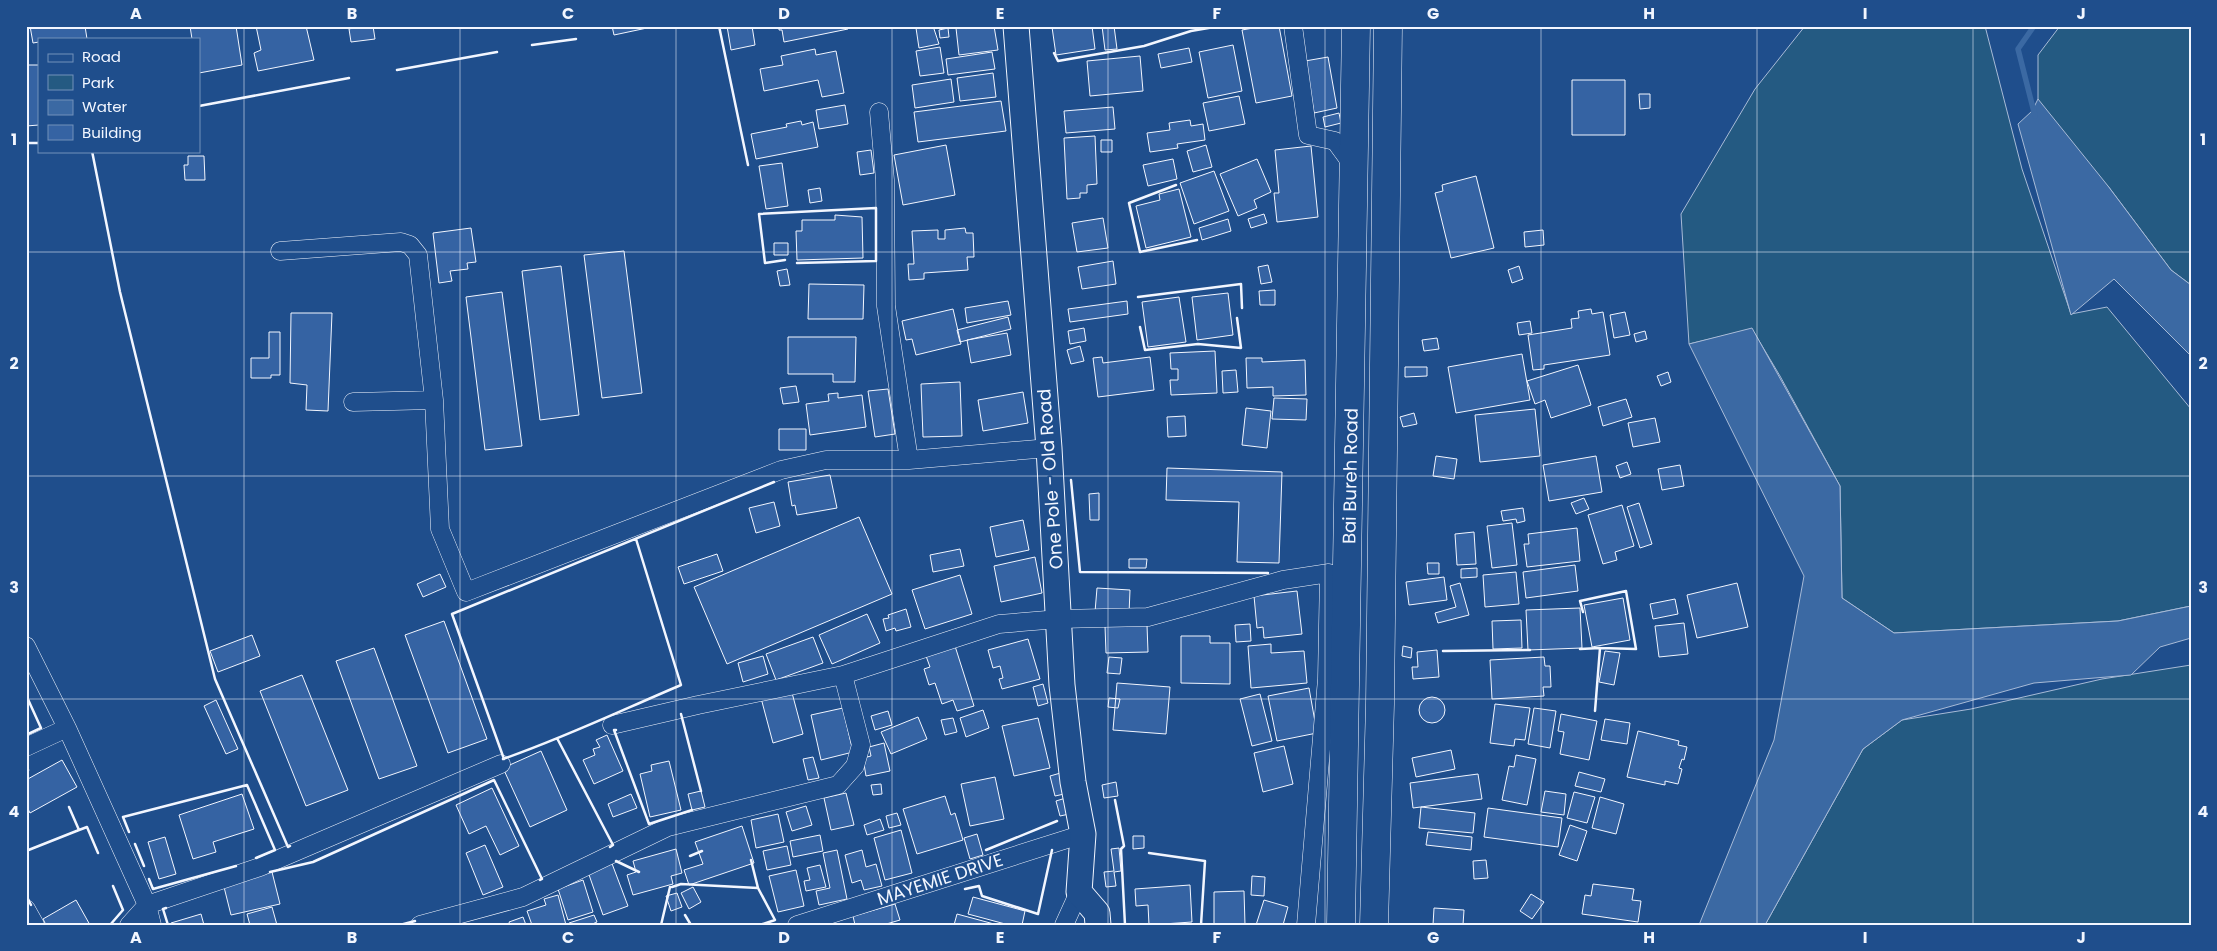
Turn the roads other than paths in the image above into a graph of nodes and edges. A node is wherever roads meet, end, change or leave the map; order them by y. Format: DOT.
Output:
graph roads {
  1 [pos="1016,26"];
  2 [pos="1293,26"];
  3 [pos="1356,26"];
  4 [pos="1388,26"];
  5 [pos="878,112"];
  6 [pos="1355,167"];
  7 [pos="280,251"];
  8 [pos="434,400"];
  9 [pos="353,402"];
  10 [pos="1049,448"];
  11 [pos="909,460"];
  12 [pos="1060,619"];
  13 [pos="26,646"];
  14 [pos="844,675"];
  15 [pos="612,725"];
  16 [pos="67,728"];
  17 [pos="26,746"];
  18 [pos="501,764"];
  19 [pos="1084,834"];
  20 [pos="1079,892"];
  21 [pos="147,906"];
  22 [pos="26,909"];
  23 [pos="34,925"];
  24 [pos="129,925"];
  25 [pos="152,925"];
  26 [pos="420,925"];
  27 [pos="797,925"];
  28 [pos="1064,925"];
  29 [pos="1098,925"];
  30 [pos="1306,925"];
  31 [pos="1341,925"];
  32 [pos="1374,925"];
  1 -- 10 [label="street, One Pole - Old Road"];
  2 -- 6 [label="street"];
  3 -- 6 [label="highway, Bai Bureh Road"];
  4 -- 32 [label="highway, Bai Bureh Road"];
  5 -- 11 [label="street"];
  6 -- 31 [label="highway, Bai Bureh Road"];
  7 -- 8 [label="street"];
  8 -- 9 [label="street"];
  8 -- 11 [label="street"];
  10 -- 11 [label="street"];
  10 -- 12 [label="street, One Pole - Old Road"];
  12 -- 14 [label="street"];
  12 -- 19 [label="street, One Pole - Old Road"];
  12 -- 30 [label="street"];
  13 -- 16 [label="street"];
  14 -- 15 [label="street"];
  14 -- 26 [label="street"];
  16 -- 17 [label="street"];
  16 -- 21 [label="street"];
  18 -- 21 [label="street"];
  19 -- 20 [label="street, One Pole - Old Road"];
  19 -- 27 [label="street, MAYEMIE DRIVE"];
  20 -- 28 [label="street"];
  20 -- 29 [label="street"];
  21 -- 24 [label="street"];
  21 -- 25 [label="street"];
  22 -- 23 [label="street"];
}
